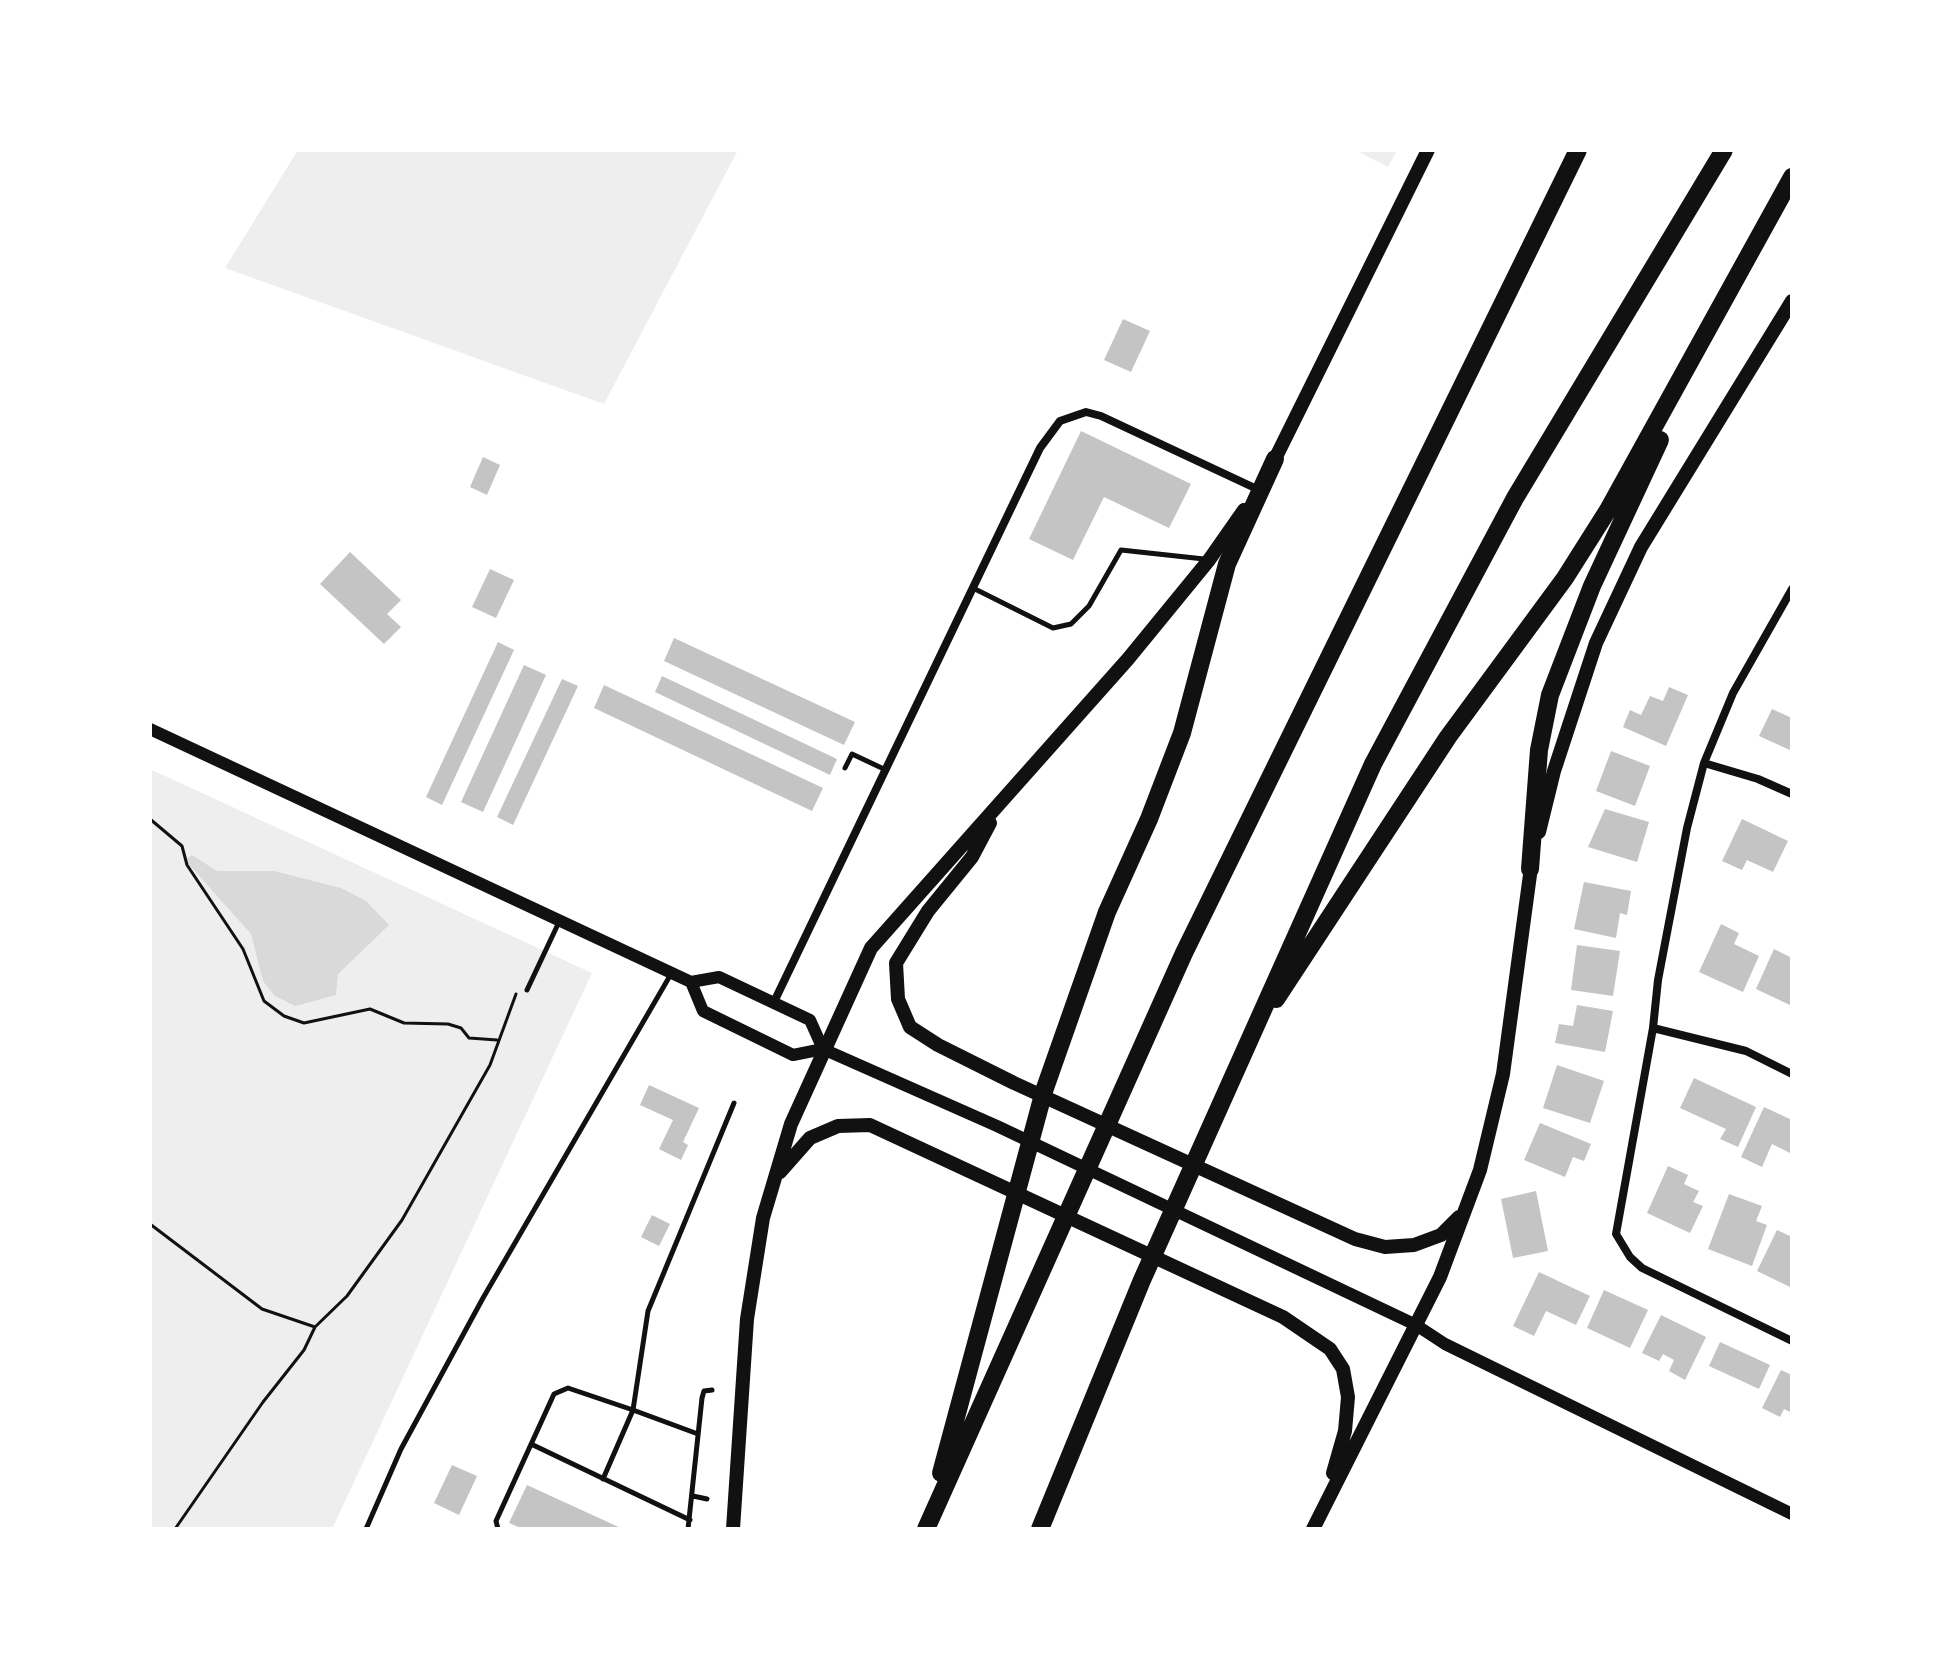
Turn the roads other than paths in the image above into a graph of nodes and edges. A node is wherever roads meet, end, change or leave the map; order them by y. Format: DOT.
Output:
graph roads {
  1 [pos="1428,150"];
  2 [pos="1578,150"];
  3 [pos="1724,150"];
  4 [pos="1792,177"];
  5 [pos="1792,301"];
  6 [pos="1699,345"];
  7 [pos="1275,459"];
  8 [pos="1257,489"];
  9 [pos="1209,560"];
  10 [pos="973,588"];
  11 [pos="1792,589"];
  12 [pos="150,729"];
  13 [pos="1704,763"];
  14 [pos="845,768"];
  15 [pos="886,770"];
  16 [pos="1792,794"];
  17 [pos="1001,801"];
  18 [pos="1530,869"];
  19 [pos="560,921"];
  20 [pos="672,973"];
  21 [pos="691,982"];
  22 [pos="527,990"];
  23 [pos="773,1004"];
  24 [pos="1653,1028"];
  25 [pos="1247,1041"];
  26 [pos="823,1049"];
  27 [pos="1792,1074"];
  28 [pos="734,1103"];
  29 [pos="775,1180"];
  30 [pos="1464,1212"];
  31 [pos="1416,1325"];
  32 [pos="1792,1341"];
  33 [pos="712,1390"];
  34 [pos="633,1410"];
  35 [pos="698,1434"];
  36 [pos="531,1444"];
  37 [pos="603,1479"];
  38 [pos="693,1496"];
  39 [pos="707,1499"];
  40 [pos="1324,1505"];
  41 [pos="1792,1514"];
  42 [pos="690,1520"];
  43 [pos="366,1529"];
  44 [pos="498,1529"];
  45 [pos="688,1529"];
  46 [pos="733,1529"];
  47 [pos="926,1529"];
  48 [pos="1040,1529"];
  49 [pos="1313,1529"];
  1 -- 7 [label="main road"];
  2 -- 47 [label="highway"];
  3 -- 25 [label="highway"];
  4 -- 6 [label="highway"];
  5 -- 18 [label="main road"];
  6 -- 18 [label="highway"];
  6 -- 25 [label="highway"];
  7 -- 8 [label="main road"];
  7 -- 47 [label="highway"];
  8 -- 9 [label="main road"];
  8 -- 10 [label="street"];
  9 -- 10 [label="lane"];
  9 -- 17 [label="main road"];
  10 -- 15 [label="street"];
  11 -- 13 [label="street"];
  12 -- 19 [label="street"];
  13 -- 16 [label="street"];
  13 -- 24 [label="street"];
  14 -- 15 [label="lane"];
  15 -- 23 [label="street"];
  17 -- 26 [label="main road"];
  17 -- 30 [label="main road"];
  18 -- 30 [label="main road"];
  19 -- 20 [label="street"];
  19 -- 22 [label="lane"];
  20 -- 21 [label="street"];
  20 -- 43 [label="lane"];
  21 -- 23 [label="street"];
  21 -- 26 [label="street"];
  23 -- 26 [label="street"];
  24 -- 27 [label="street"];
  24 -- 32 [label="street"];
  25 -- 48 [label="highway"];
  26 -- 29 [label="main road"];
  26 -- 31 [label="street"];
  28 -- 34 [label="lane"];
  29 -- 40 [label="main road"];
  29 -- 46 [label="main road"];
  30 -- 31 [label="main road"];
  31 -- 40 [label="main road"];
  31 -- 41 [label="street"];
  33 -- 35 [label="lane"];
  34 -- 35 [label="lane"];
  34 -- 36 [label="lane"];
  34 -- 37 [label="lane"];
  35 -- 38 [label="lane"];
  36 -- 37 [label="lane"];
  36 -- 44 [label="lane"];
  37 -- 42 [label="lane"];
  38 -- 39 [label="lane"];
  38 -- 42 [label="lane"];
  40 -- 49 [label="main road"];
  42 -- 45 [label="lane"];
}
